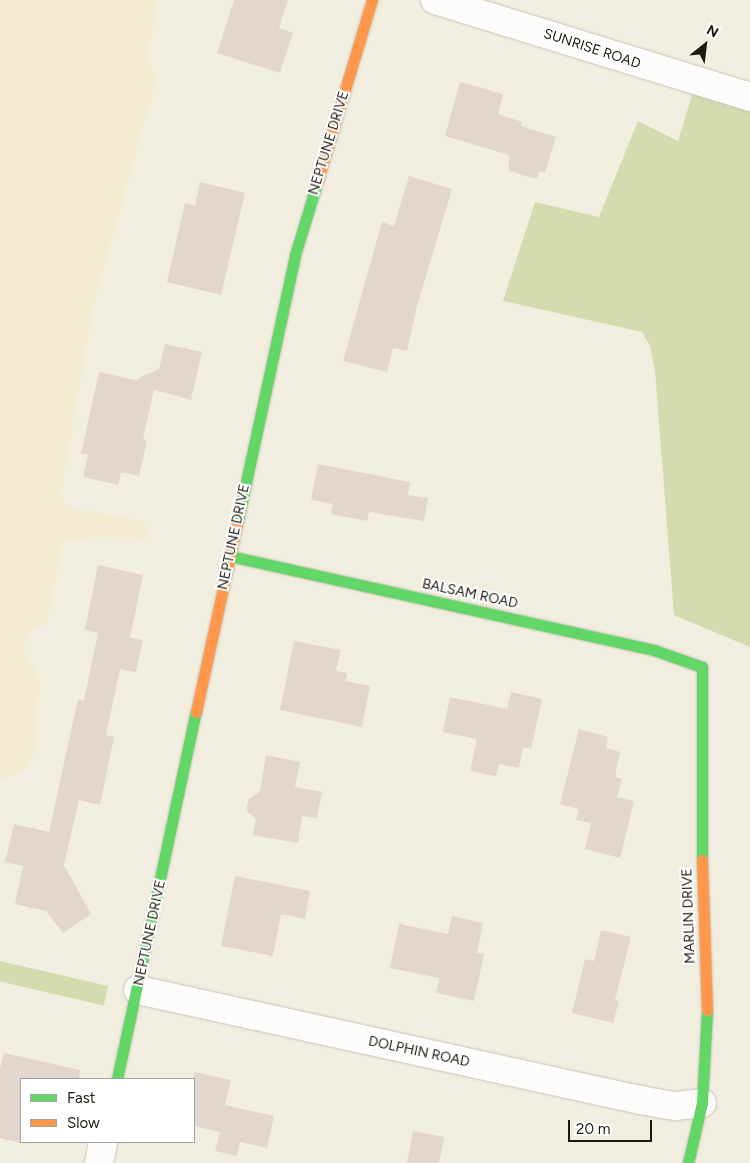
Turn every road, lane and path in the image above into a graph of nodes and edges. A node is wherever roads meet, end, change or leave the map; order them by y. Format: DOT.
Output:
graph roads {
  1 [pos="372,0"];
  2 [pos="436,0"];
  3 [pos="750,97"];
  4 [pos="230,556"];
  5 [pos="702,667"];
  6 [pos="138,990"];
  7 [pos="118,1078"];
  8 [pos="702,1104"];
  9 [pos="104,1143"];
  10 [pos="99,1163"];
  11 [pos="688,1163"];
  1 -- 4 [label="street, NEPTUNE DRIVE"];
  2 -- 3 [label="street, SUNRISE ROAD"];
  4 -- 5 [label="street, BALSAM ROAD"];
  4 -- 6 [label="street, NEPTUNE DRIVE"];
  5 -- 8 [label="street, MARLIN DRIVE"];
  6 -- 7 [label="street, NEPTUNE DRIVE"];
  6 -- 8 [label="street, DOLPHIN ROAD"];
  8 -- 11 [label="street, MARLIN DRIVE"];
  9 -- 10 [label="street"];
}
